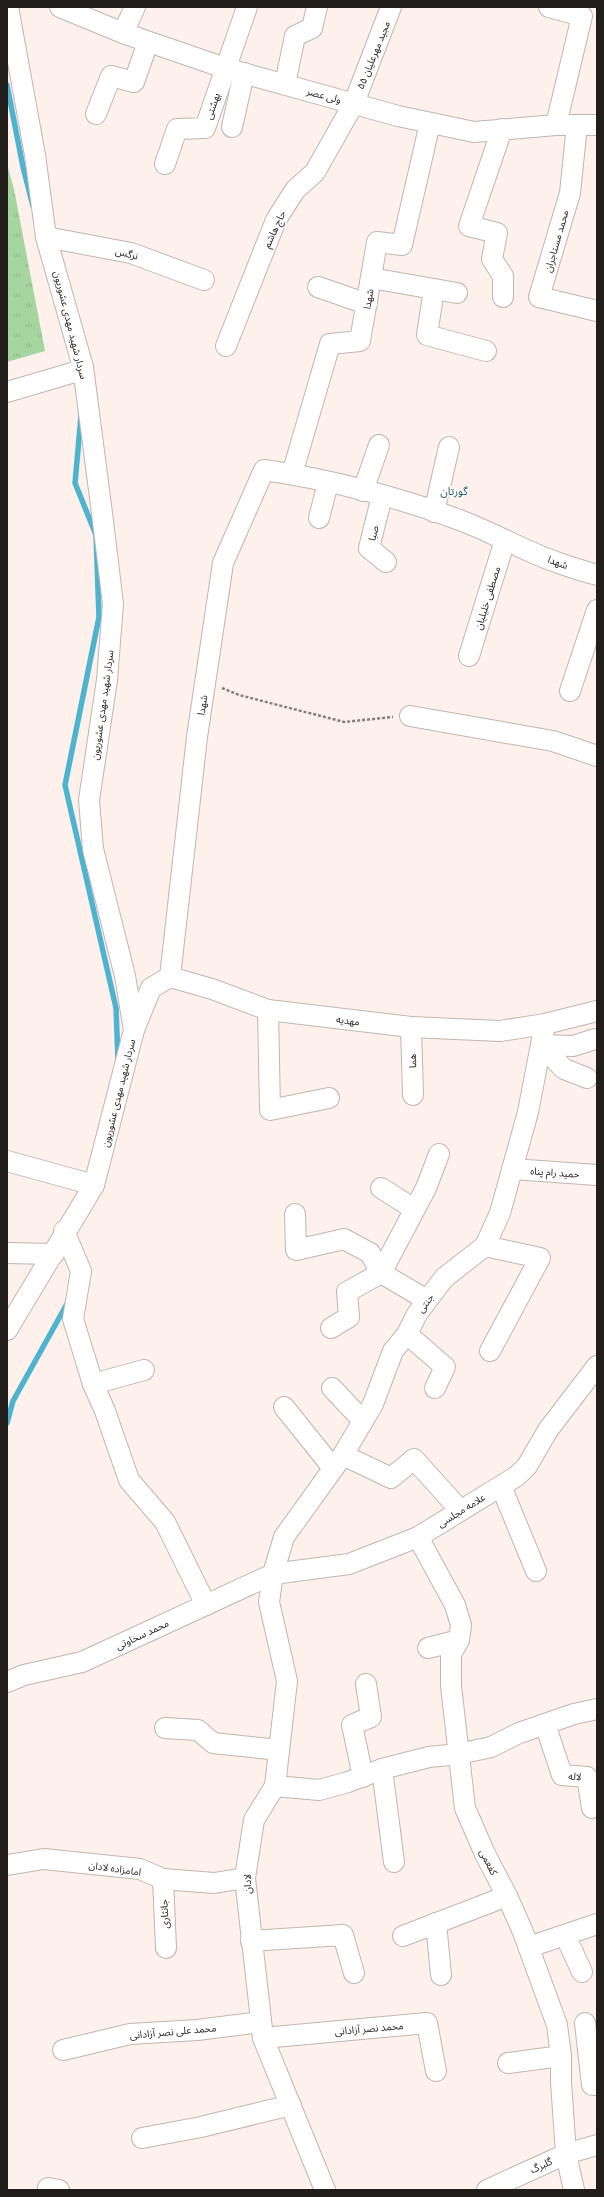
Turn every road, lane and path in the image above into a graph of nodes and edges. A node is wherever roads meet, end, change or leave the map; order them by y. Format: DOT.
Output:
graph roads {
  1 [pos="8,7"];
  2 [pos="60,7"];
  3 [pos="135,7"];
  4 [pos="247,7"];
  5 [pos="317,7"];
  6 [pos="391,7"];
  7 [pos="549,7"];
  8 [pos="123,33"];
  9 [pos="148,42"];
  10 [pos="234,71"];
  11 [pos="285,84"];
  12 [pos="354,103"];
  13 [pos="96,114"];
  14 [pos="430,123"];
  15 [pos="556,125"];
  16 [pos="577,125"];
  17 [pos="597,125"];
  18 [pos="232,128"];
  19 [pos="502,129"];
  20 [pos="165,164"];
  21 [pos="46,237"];
  22 [pos="371,278"];
  23 [pos="204,280"];
  24 [pos="318,287"];
  25 [pos="434,289"];
  26 [pos="457,293"];
  27 [pos="503,297"];
  28 [pos="367,304"];
  29 [pos="597,311"];
  30 [pos="226,346"];
  31 [pos="486,351"];
  32 [pos="84,367"];
  33 [pos="7,392"];
  34 [pos="379,445"];
  35 [pos="449,447"];
  36 [pos="292,474"];
  37 [pos="328,483"];
  38 [pos="363,491"];
  39 [pos="382,496"];
  40 [pos="434,512"];
  41 [pos="319,518"];
  42 [pos="505,540"];
  43 [pos="386,562"];
  44 [pos="597,575"];
  45 [pos="597,610"];
  46 [pos="469,656"];
  47 [pos="205,681"];
  48 [pos="570,691"];
  49 [pos="410,716"];
  50 [pos="597,756"];
  51 [pos="170,977"];
  52 [pos="268,1010"];
  53 [pos="597,1011"];
  54 [pos="545,1024"];
  55 [pos="411,1027"];
  56 [pos="134,1030"];
  57 [pos="595,1039"];
  58 [pos="541,1044"];
  59 [pos="587,1078"];
  60 [pos="413,1095"];
  61 [pos="329,1098"];
  62 [pos="439,1154"];
  63 [pos="7,1161"];
  64 [pos="512,1169"];
  65 [pos="597,1175"];
  66 [pos="94,1185"];
  67 [pos="381,1188"];
  68 [pos="414,1209"];
  69 [pos="295,1214"];
  70 [pos="64,1231"];
  71 [pos="485,1246"];
  72 [pos="7,1253"];
  73 [pos="54,1254"];
  74 [pos="381,1273"];
  75 [pos="427,1300"];
  76 [pos="331,1328"];
  77 [pos="7,1330"];
  78 [pos="407,1334"];
  79 [pos="490,1350"];
  80 [pos="597,1366"];
  81 [pos="144,1370"];
  82 [pos="92,1384"];
  83 [pos="332,1388"];
  84 [pos="435,1388"];
  85 [pos="284,1407"];
  86 [pos="363,1421"];
  87 [pos="338,1461"];
  88 [pos="501,1486"];
  89 [pos="460,1510"];
  90 [pos="418,1537"];
  91 [pos="536,1571"];
  92 [pos="273,1574"];
  93 [pos="206,1605"];
  94 [pos="459,1640"];
  95 [pos="428,1648"];
  96 [pos="7,1682"];
  97 [pos="366,1684"];
  98 [pos="597,1709"];
  99 [pos="545,1724"];
  100 [pos="165,1728"];
  101 [pos="279,1750"];
  102 [pos="460,1754"];
  103 [pos="382,1769"];
  104 [pos="363,1777"];
  105 [pos="275,1786"];
  106 [pos="592,1808"];
  107 [pos="394,1862"];
  108 [pos="7,1865"];
  109 [pos="245,1878"];
  110 [pos="163,1879"];
  111 [pos="507,1896"];
  112 [pos="436,1923"];
  113 [pos="597,1924"];
  114 [pos="565,1935"];
  115 [pos="403,1936"];
  116 [pos="251,1941"];
  117 [pos="529,1947"];
  118 [pos="166,1948"];
  119 [pos="582,1972"];
  120 [pos="354,1973"];
  121 [pos="441,1975"];
  122 [pos="591,2022"];
  123 [pos="557,2025"];
  124 [pos="262,2030"];
  125 [pos="63,2050"];
  126 [pos="561,2056"];
  127 [pos="508,2063"];
  128 [pos="436,2071"];
  129 [pos="597,2084"];
  130 [pos="291,2105"];
  131 [pos="142,2138"];
  132 [pos="597,2145"];
  133 [pos="566,2154"];
  134 [pos="325,2190"];
  135 [pos="487,2190"];
  136 [pos="574,2190"];
  1 -- 21 [label="street, سردار شهید مهدی عشوریون"];
  2 -- 8 [label="street, ولی عصر"];
  3 -- 8 [label="street"];
  4 -- 10 [label="street"];
  5 -- 11 [label="street"];
  6 -- 12 [label="street, ۵۵ مجید مهرعلیان"];
  7 -- 15 [label="street"];
  8 -- 9 [label="street, ولی عصر"];
  9 -- 10 [label="street, ولی عصر"];
  9 -- 13 [label="street"];
  10 -- 11 [label="street, ولی عصر"];
  10 -- 18 [label="street"];
  10 -- 20 [label="street, بهشتی"];
  11 -- 12 [label="street, ولی عصر"];
  12 -- 14 [label="street, ولی عصر"];
  12 -- 30 [label="street, حاج هاشم"];
  14 -- 19 [label="street, ولی عصر"];
  14 -- 22 [label="street, شهدا"];
  15 -- 16 [label="street, ولی عصر"];
  15 -- 19 [label="street, ولی عصر"];
  16 -- 17 [label="street, ولی عصر"];
  16 -- 29 [label="street, محمد مستاجران"];
  19 -- 27 [label="street"];
  21 -- 23 [label="street, نرگس"];
  21 -- 32 [label="street, سردار شهید مهدی عشوریون"];
  22 -- 25 [label="street"];
  22 -- 28 [label="street, شهدا"];
  24 -- 28 [label="street"];
  25 -- 26 [label="street"];
  25 -- 31 [label="street"];
  28 -- 36 [label="street, شهدا"];
  32 -- 33 [label="street"];
  32 -- 56 [label="street, سردار شهید مهدی عشوریون"];
  34 -- 38 [label="street"];
  35 -- 40 [label="street"];
  36 -- 37 [label="street, شهدا"];
  36 -- 47 [label="street, شهدا"];
  37 -- 38 [label="street, شهدا"];
  37 -- 41 [label="street"];
  38 -- 39 [label="street, شهدا"];
  39 -- 40 [label="street, شهدا"];
  39 -- 43 [label="street, صبا"];
  40 -- 42 [label="street, شهدا"];
  42 -- 44 [label="street, شهدا"];
  42 -- 46 [label="street, مصطفی خلیلیان"];
  45 -- 48 [label="street"];
  47 -- 49 [label="path"];
  47 -- 51 [label="street, شهدا"];
  49 -- 50 [label="street"];
  51 -- 52 [label="street, مهدیه"];
  51 -- 56 [label="street"];
  52 -- 55 [label="street, مهدیه"];
  52 -- 61 [label="street"];
  53 -- 54 [label="street, مهدیه"];
  54 -- 55 [label="street, مهدیه"];
  54 -- 58 [label="street, جنتی"];
  55 -- 60 [label="street, هما"];
  56 -- 66 [label="street, سردار شهید مهدی عشوریون"];
  57 -- 58 [label="street"];
  58 -- 59 [label="street"];
  58 -- 64 [label="street, جنتی"];
  62 -- 68 [label="street"];
  63 -- 66 [label="street"];
  64 -- 65 [label="street, حمید رام پناه"];
  64 -- 71 [label="street, جنتی"];
  66 -- 70 [label="street, سردار شهید مهدی عشوریون"];
  67 -- 68 [label="street"];
  68 -- 74 [label="street"];
  69 -- 74 [label="street"];
  70 -- 73 [label="street, سردار شهید مهدی عشوریون"];
  70 -- 82 [label="street"];
  71 -- 75 [label="street, جنتی"];
  71 -- 79 [label="street"];
  72 -- 73 [label="street"];
  73 -- 77 [label="street, سردار شهید مهدی عشوریون"];
  74 -- 75 [label="street"];
  74 -- 76 [label="street"];
  75 -- 78 [label="street, جنتی"];
  78 -- 84 [label="street"];
  78 -- 86 [label="street, جنتی"];
  80 -- 88 [label="street, علامه مجلسی"];
  81 -- 82 [label="street"];
  82 -- 93 [label="street"];
  83 -- 86 [label="street"];
  85 -- 87 [label="street"];
  86 -- 87 [label="street, جنتی"];
  87 -- 89 [label="street"];
  87 -- 92 [label="street, جنتی"];
  88 -- 89 [label="street, علامه مجلسی"];
  88 -- 91 [label="street"];
  89 -- 90 [label="street, علامه مجلسی"];
  90 -- 92 [label="street, علامه مجلسی"];
  90 -- 94 [label="street, کفعمی"];
  92 -- 93 [label="street, محمد سخاوتی"];
  92 -- 101 [label="street, لادان"];
  93 -- 96 [label="street, محمد سخاوتی"];
  94 -- 95 [label="street"];
  94 -- 102 [label="street, کفعمی"];
  97 -- 104 [label="street"];
  98 -- 99 [label="street"];
  99 -- 102 [label="street"];
  99 -- 106 [label="street, لاله"];
  100 -- 101 [label="street"];
  101 -- 105 [label="street, لادان"];
  102 -- 103 [label="street"];
  102 -- 111 [label="street, کفعمی"];
  103 -- 104 [label="street"];
  103 -- 107 [label="street"];
  104 -- 105 [label="street"];
  105 -- 109 [label="street, لادان"];
  108 -- 110 [label="street, امامزاده لادان"];
  109 -- 110 [label="street, امامزاده لادان"];
  109 -- 116 [label="street, لادان"];
  110 -- 118 [label="street, جانثاری"];
  111 -- 112 [label="street"];
  111 -- 117 [label="street, کفعمی"];
  112 -- 115 [label="street"];
  112 -- 121 [label="street"];
  113 -- 114 [label="street"];
  114 -- 117 [label="street"];
  114 -- 119 [label="street"];
  116 -- 120 [label="street"];
  116 -- 124 [label="street, لادان"];
  117 -- 123 [label="street, کفعمی"];
  122 -- 123 [label="street"];
  122 -- 129 [label="street"];
  123 -- 126 [label="street, کفعمی"];
  124 -- 125 [label="street, محمد علی نصر آزادانی"];
  124 -- 128 [label="street, محمد نصر آزادانی"];
  124 -- 130 [label="street, لادان"];
  126 -- 127 [label="street"];
  126 -- 133 [label="street, کفعمی"];
  130 -- 131 [label="street"];
  130 -- 134 [label="street, لادان"];
  132 -- 133 [label="street, گلبرگ"];
  133 -- 135 [label="street, گلبرگ"];
  133 -- 136 [label="street, کفعمی"];
}
